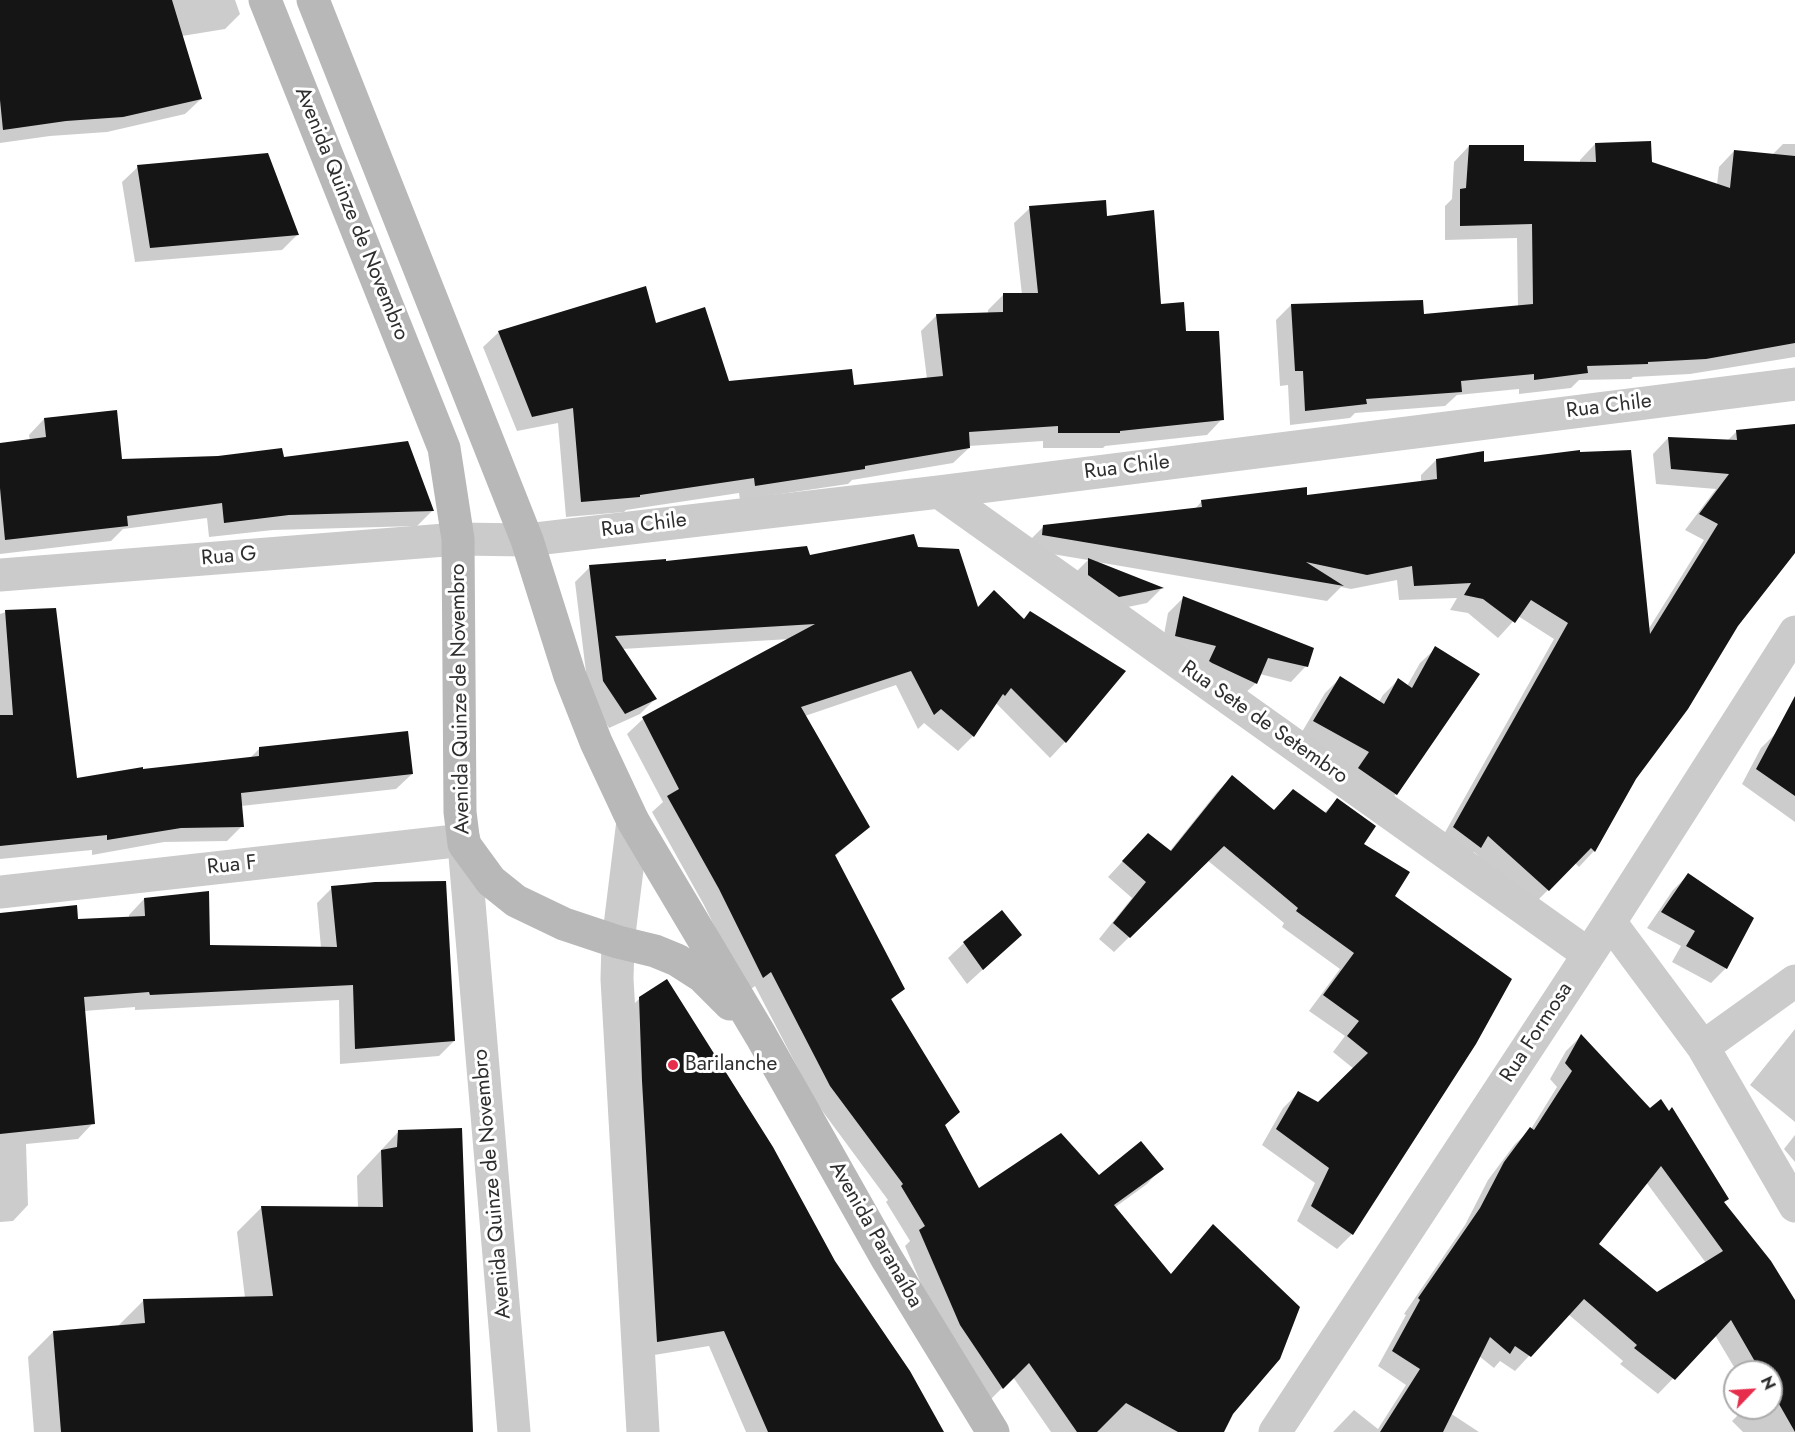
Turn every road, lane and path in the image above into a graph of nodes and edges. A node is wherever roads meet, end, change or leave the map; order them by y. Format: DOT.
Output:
graph roads {
  1 [pos="265,0"];
  2 [pos="313,0"];
  3 [pos="1795,384"];
  4 [pos="939,492"];
  5 [pos="458,539"];
  6 [pos="527,540"];
  7 [pos="0,575"];
  8 [pos="1795,632"];
  9 [pos="633,821"];
  10 [pos="464,842"];
  11 [pos="0,892"];
  12 [pos="1610,922"];
  13 [pos="618,942"];
  14 [pos="1588,954"];
  15 [pos="1795,981"];
  16 [pos="761,1036"];
  17 [pos="1703,1047"];
  18 [pos="1795,1206"];
  19 [pos="514,1432"];
  20 [pos="643,1432"];
  21 [pos="993,1432"];
  22 [pos="1275,1432"];
  1 -- 5 [label="main road, Avenida Quinze de Novembro"];
  2 -- 6 [label="main road, Avenida Quinze de Novembro"];
  3 -- 4 [label="street, Rua Chile"];
  4 -- 6 [label="street, Rua Chile"];
  4 -- 14 [label="street, Rua Sete de Setembro"];
  5 -- 6 [label="street, Rua Chile"];
  5 -- 7 [label="street, Rua G"];
  5 -- 10 [label="main road, Avenida Quinze de Novembro"];
  6 -- 9 [label="main road, Avenida Quinze de Novembro"];
  8 -- 12 [label="street, Rua Formosa"];
  9 -- 13 [label="street"];
  9 -- 16 [label="main road, Avenida Quinze de Novembro"];
  10 -- 11 [label="street, Rua F"];
  10 -- 13 [label="main road"];
  10 -- 19 [label="street, Avenida Quinze de Novembro"];
  12 -- 14 [label="street, Rua Formosa"];
  12 -- 17 [label="street"];
  13 -- 16 [label="main road"];
  13 -- 20 [label="street"];
  14 -- 22 [label="street, Rua Formosa"];
  15 -- 17 [label="street"];
  16 -- 21 [label="main road, Avenida Paranaíba"];
  17 -- 18 [label="street"];
}
